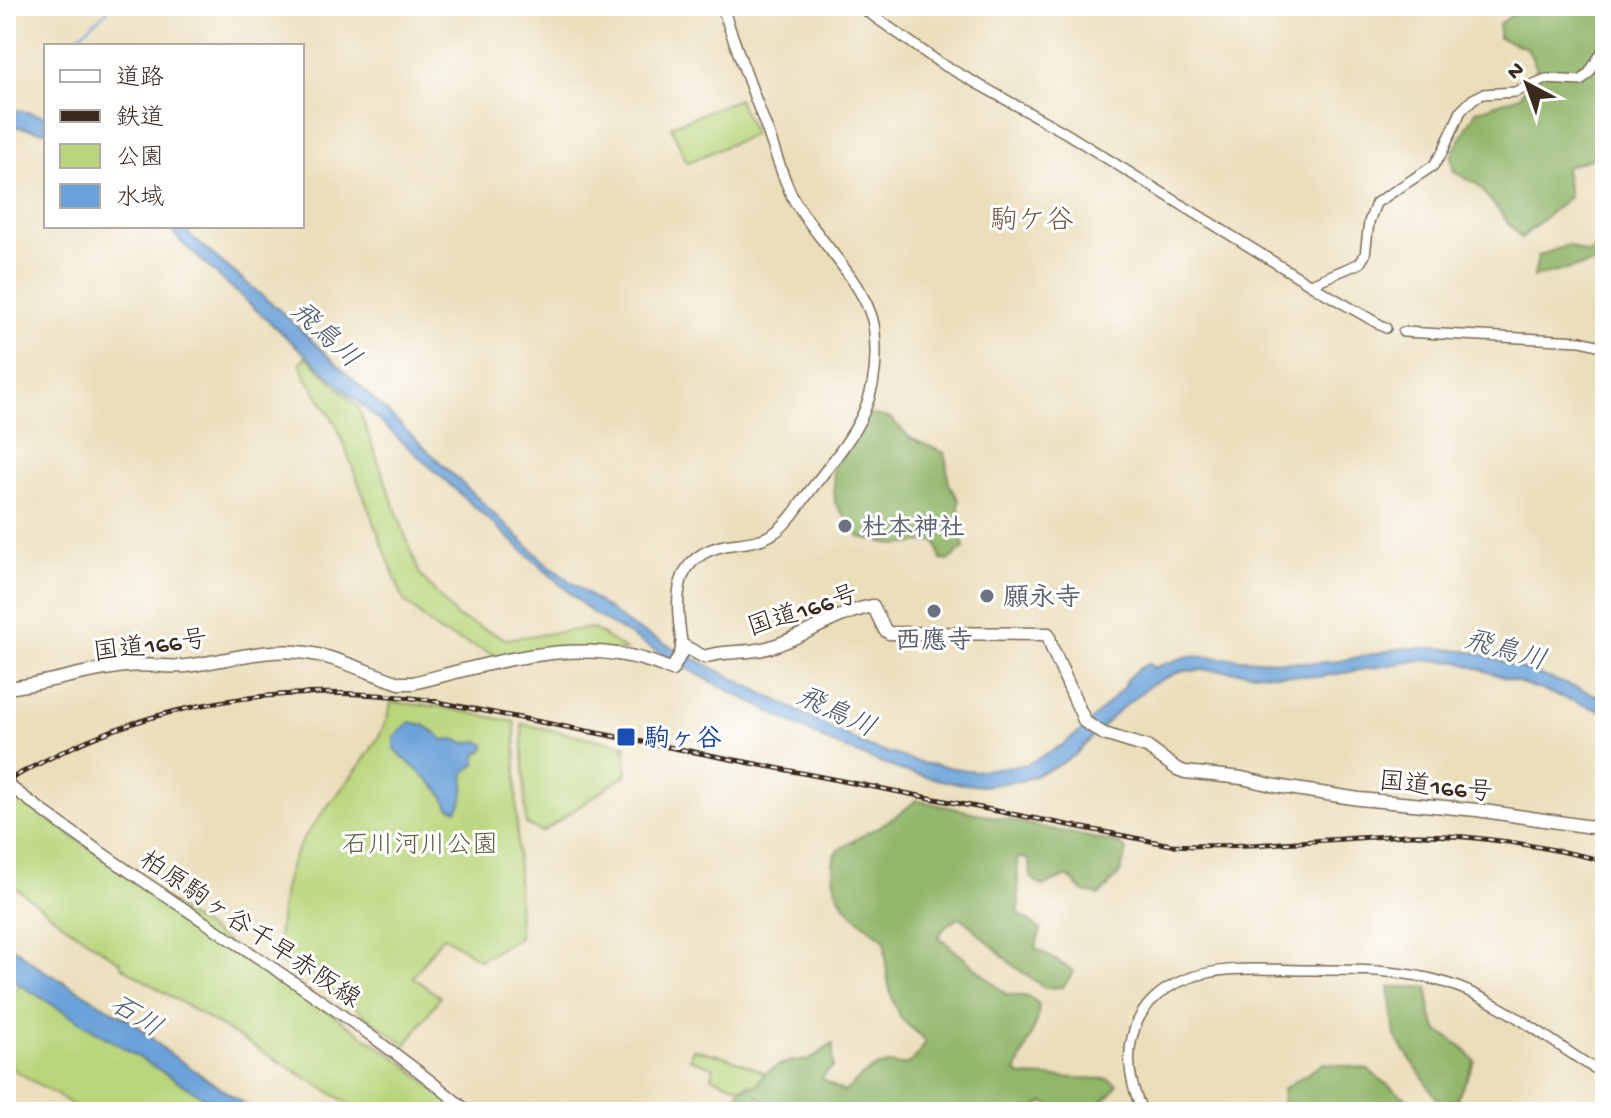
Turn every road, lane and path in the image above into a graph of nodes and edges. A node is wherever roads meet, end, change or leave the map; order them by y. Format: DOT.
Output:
graph roads {
  1 [pos="722,6"];
  2 [pos="859,6"];
  3 [pos="1605,47"];
  4 [pos="1311,284"];
  5 [pos="1386,328"];
  6 [pos="1403,332"];
  7 [pos="1605,347"];
  8 [pos="682,648"];
  9 [pos="6,688"];
  10 [pos="6,783"];
  11 [pos="1605,829"];
  12 [pos="1605,1075"];
  13 [pos="469,1112"];
  14 [pos="1143,1112"];
  1 -- 8 [label="main road"];
  2 -- 4 [label="street"];
  3 -- 4 [label="street"];
  4 -- 5 [label="street"];
  6 -- 7 [label="street"];
  8 -- 9 [label="highway, 国道166号"];
  8 -- 11 [label="highway, 国道166号"];
  10 -- 13 [label="main road, 柏原駒ヶ谷千早赤阪線"];
  12 -- 14 [label="street"];
}
